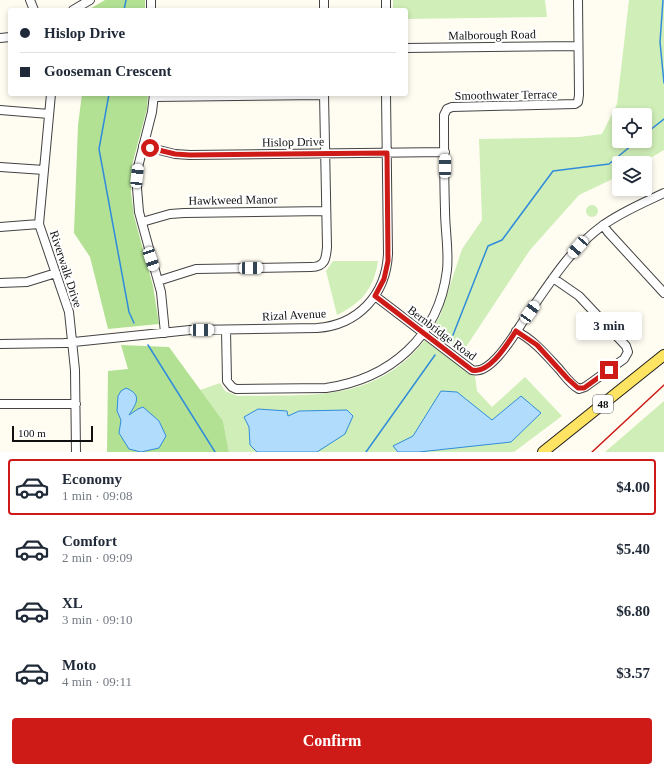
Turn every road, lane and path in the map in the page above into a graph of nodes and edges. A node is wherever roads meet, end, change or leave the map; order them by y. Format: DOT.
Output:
graph roads {
  1 [pos="90,0"];
  2 [pos="578,0"];
  3 [pos="76,8"];
  4 [pos="578,46"];
  5 [pos="408,48"];
  6 [pos="51,96"];
  7 [pos="154,96"];
  8 [pos="324,96"];
  9 [pos="386,96"];
  10 [pos="0,110"];
  11 [pos="49,114"];
  12 [pos="143,146"];
  13 [pos="444,152"];
  14 [pos="326,153"];
  15 [pos="387,153"];
  16 [pos="0,167"];
  17 [pos="44,170"];
  18 [pos="664,193"];
  19 [pos="326,211"];
  20 [pos="142,222"];
  21 [pos="39,224"];
  22 [pos="603,225"];
  23 [pos="0,227"];
  24 [pos="56,273"];
  25 [pos="553,278"];
  26 [pos="158,281"];
  27 [pos="0,283"];
  28 [pos="664,293"];
  29 [pos="375,296"];
  30 [pos="226,330"];
  31 [pos="516,331"];
  32 [pos="165,333"];
  33 [pos="422,333"];
  34 [pos="73,342"];
  35 [pos="0,344"];
  36 [pos="664,355"];
  37 [pos="0,404"];
  38 [pos="76,404"];
  39 [pos="76,452"];
  40 [pos="543,452"];
  1 -- 3 [label="street"];
  2 -- 4 [label="street, Smoothwater Terrace"];
  4 -- 5 [label="street, Malborough Road"];
  4 -- 13 [label="street, Smoothwater Terrace"];
  6 -- 11 [label="street, Riverwalk Drive"];
  7 -- 12 [label="street"];
  8 -- 14 [label="street"];
  9 -- 15 [label="street, Rizal Avenue"];
  10 -- 11 [label="street"];
  11 -- 17 [label="street, Riverwalk Drive"];
  12 -- 14 [label="street, Hislop Drive"];
  12 -- 20 [label="street"];
  13 -- 15 [label="street, Hislop Drive"];
  13 -- 33 [label="street, Smoothwater Terrace"];
  14 -- 15 [label="street, Hislop Drive"];
  14 -- 19 [label="street"];
  15 -- 29 [label="street, Rizal Avenue"];
  16 -- 17 [label="street"];
  17 -- 21 [label="street, Riverwalk Drive"];
  18 -- 22 [label="street, Bernbridge Road"];
  19 -- 20 [label="street, Hawkweed Manor"];
  19 -- 26 [label="street"];
  20 -- 26 [label="street"];
  21 -- 23 [label="street"];
  21 -- 24 [label="street, Riverwalk Drive"];
  22 -- 25 [label="street, Bernbridge Road"];
  22 -- 28 [label="street"];
  24 -- 27 [label="street"];
  24 -- 34 [label="street, Riverwalk Drive"];
  25 -- 31 [label="street, Bernbridge Road"];
  25 -- 31 [label="street"];
  26 -- 32 [label="street"];
  29 -- 30 [label="street, Rizal Avenue"];
  29 -- 33 [label="street, Bernbridge Road"];
  30 -- 32 [label="street, Rizal Avenue"];
  30 -- 33 [label="street, Smoothwater Terrace"];
  31 -- 33 [label="street, Bernbridge Road"];
  32 -- 34 [label="street, Rizal Avenue"];
  34 -- 35 [label="street, Rizal Avenue"];
  34 -- 38 [label="street, Riverwalk Drive"];
  36 -- 40 [label="main road, 48"];
  37 -- 38 [label="street"];
  38 -- 39 [label="street, Riverwalk Drive"];
}
